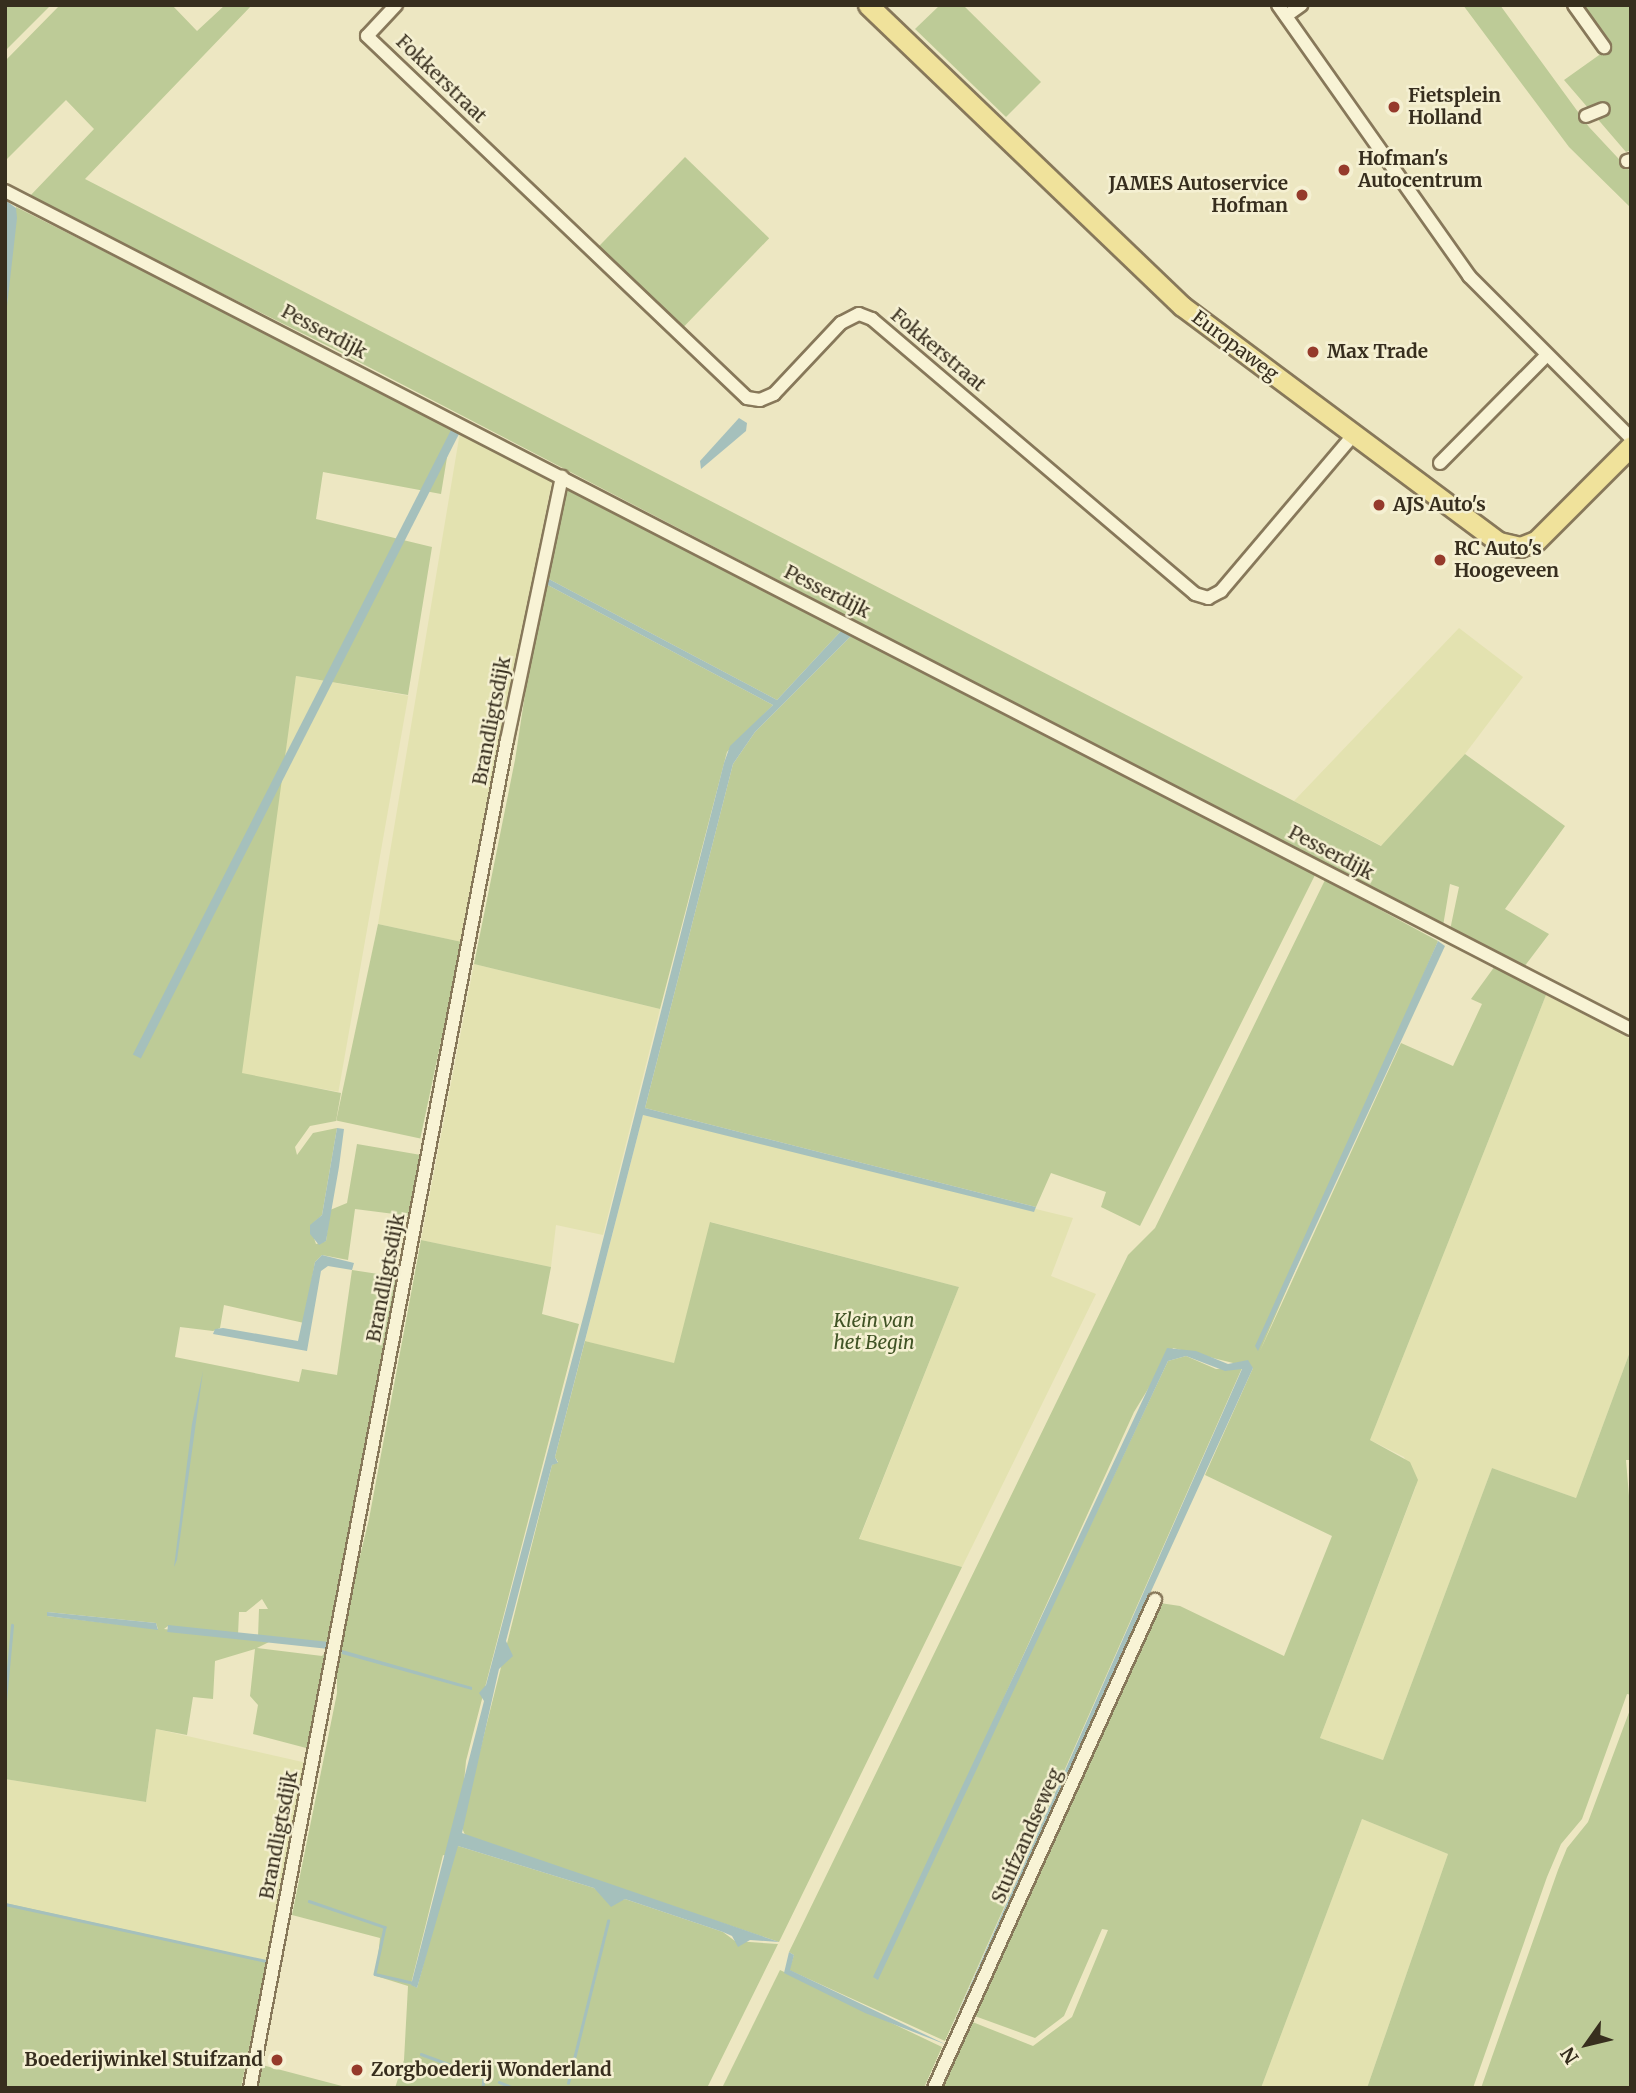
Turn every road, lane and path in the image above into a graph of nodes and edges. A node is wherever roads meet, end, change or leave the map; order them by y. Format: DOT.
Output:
graph roads {
  1 [pos="396,5"];
  2 [pos="868,5"];
  3 [pos="1301,5"];
  4 [pos="1574,5"];
  5 [pos="1282,11"];
  6 [pos="1604,47"];
  7 [pos="1603,108"];
  8 [pos="1586,116"];
  9 [pos="5,191"];
  10 [pos="1547,355"];
  11 [pos="1353,434"];
  12 [pos="1631,438"];
  13 [pos="1631,446"];
  14 [pos="1440,463"];
  15 [pos="562,477"];
  16 [pos="1631,1029"];
  17 [pos="1156,1600"];
  18 [pos="250,2088"];
  19 [pos="934,2088"];
  1 -- 11 [label="street, Fokkerstraat"];
  2 -- 11 [label="main road, Europaweg"];
  3 -- 5 [label="street"];
  4 -- 6 [label="street"];
  5 -- 10 [label="street"];
  7 -- 8 [label="street"];
  9 -- 15 [label="street, Pesserdijk"];
  10 -- 12 [label="street"];
  10 -- 14 [label="street"];
  11 -- 13 [label="main road, Europaweg"];
  15 -- 16 [label="street, Pesserdijk"];
  15 -- 18 [label="street, Brandligtsdijk"];
  17 -- 19 [label="street, Stuifzandseweg"];
}
